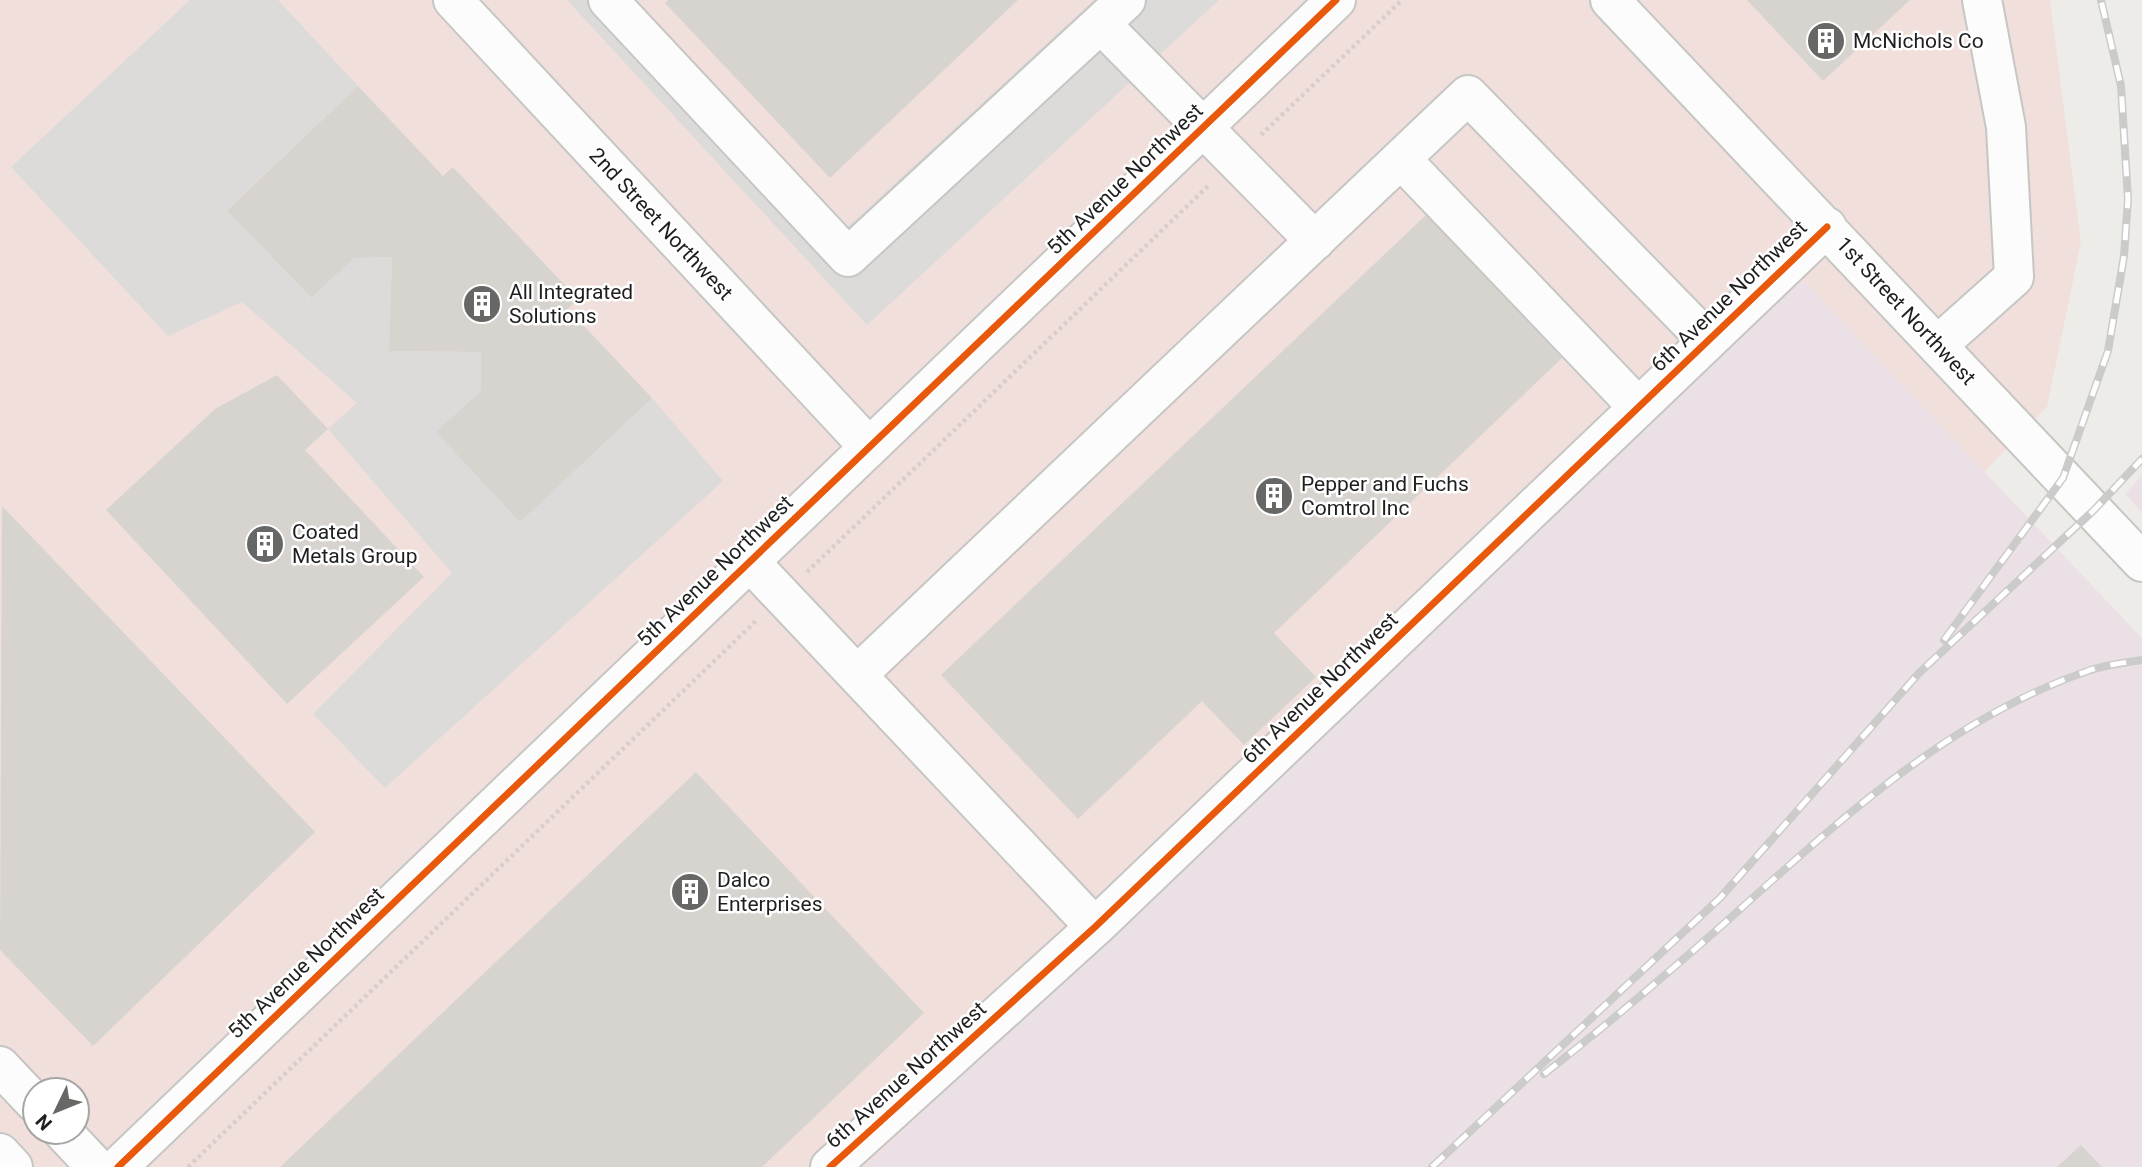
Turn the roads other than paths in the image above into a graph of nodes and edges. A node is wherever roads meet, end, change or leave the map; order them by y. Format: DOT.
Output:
graph roads {
  1 [pos="453,0"];
  2 [pos="608,0"];
  3 [pos="1336,0"];
  4 [pos="1610,0"];
  5 [pos="1983,0"];
  6 [pos="1114,12"];
  7 [pos="1205,127"];
  8 [pos="1401,159"];
  9 [pos="1827,226"];
  10 [pos="1315,241"];
  11 [pos="1708,341"];
  12 [pos="1939,344"];
  13 [pos="1638,407"];
  14 [pos="869,447"];
  15 [pos="750,562"];
  16 [pos="2142,562"];
  17 [pos="857,675"];
  18 [pos="1095,927"];
  19 [pos="0,1066"];
  20 [pos="21,1088"];
  21 [pos="76,1146"];
  22 [pos="0,1153"];
  23 [pos="13,1167"];
  24 [pos="96,1167"];
  25 [pos="118,1167"];
  26 [pos="830,1167"];
  1 -- 14 [label="street, 2nd Street Northwest"];
  2 -- 6 [label="street"];
  3 -- 7 [label="street, 5th Avenue Northwest"];
  4 -- 9 [label="street, 1st Street Northwest"];
  5 -- 12 [label="street"];
  6 -- 7 [label="street"];
  7 -- 10 [label="street"];
  7 -- 14 [label="street, 5th Avenue Northwest"];
  8 -- 10 [label="street"];
  8 -- 11 [label="street"];
  8 -- 13 [label="street"];
  9 -- 11 [label="street, 6th Avenue Northwest"];
  9 -- 12 [label="street, 1st Street Northwest"];
  10 -- 17 [label="street"];
  11 -- 13 [label="street, 6th Avenue Northwest"];
  12 -- 16 [label="street, 1st Street Northwest"];
  13 -- 18 [label="street, 6th Avenue Northwest"];
  14 -- 15 [label="street, 5th Avenue Northwest"];
  15 -- 17 [label="street"];
  15 -- 25 [label="street, 5th Avenue Northwest"];
  17 -- 18 [label="street"];
  18 -- 26 [label="street, 6th Avenue Northwest"];
  19 -- 20 [label="street"];
  21 -- 24 [label="street"];
  22 -- 23 [label="street"];
}
